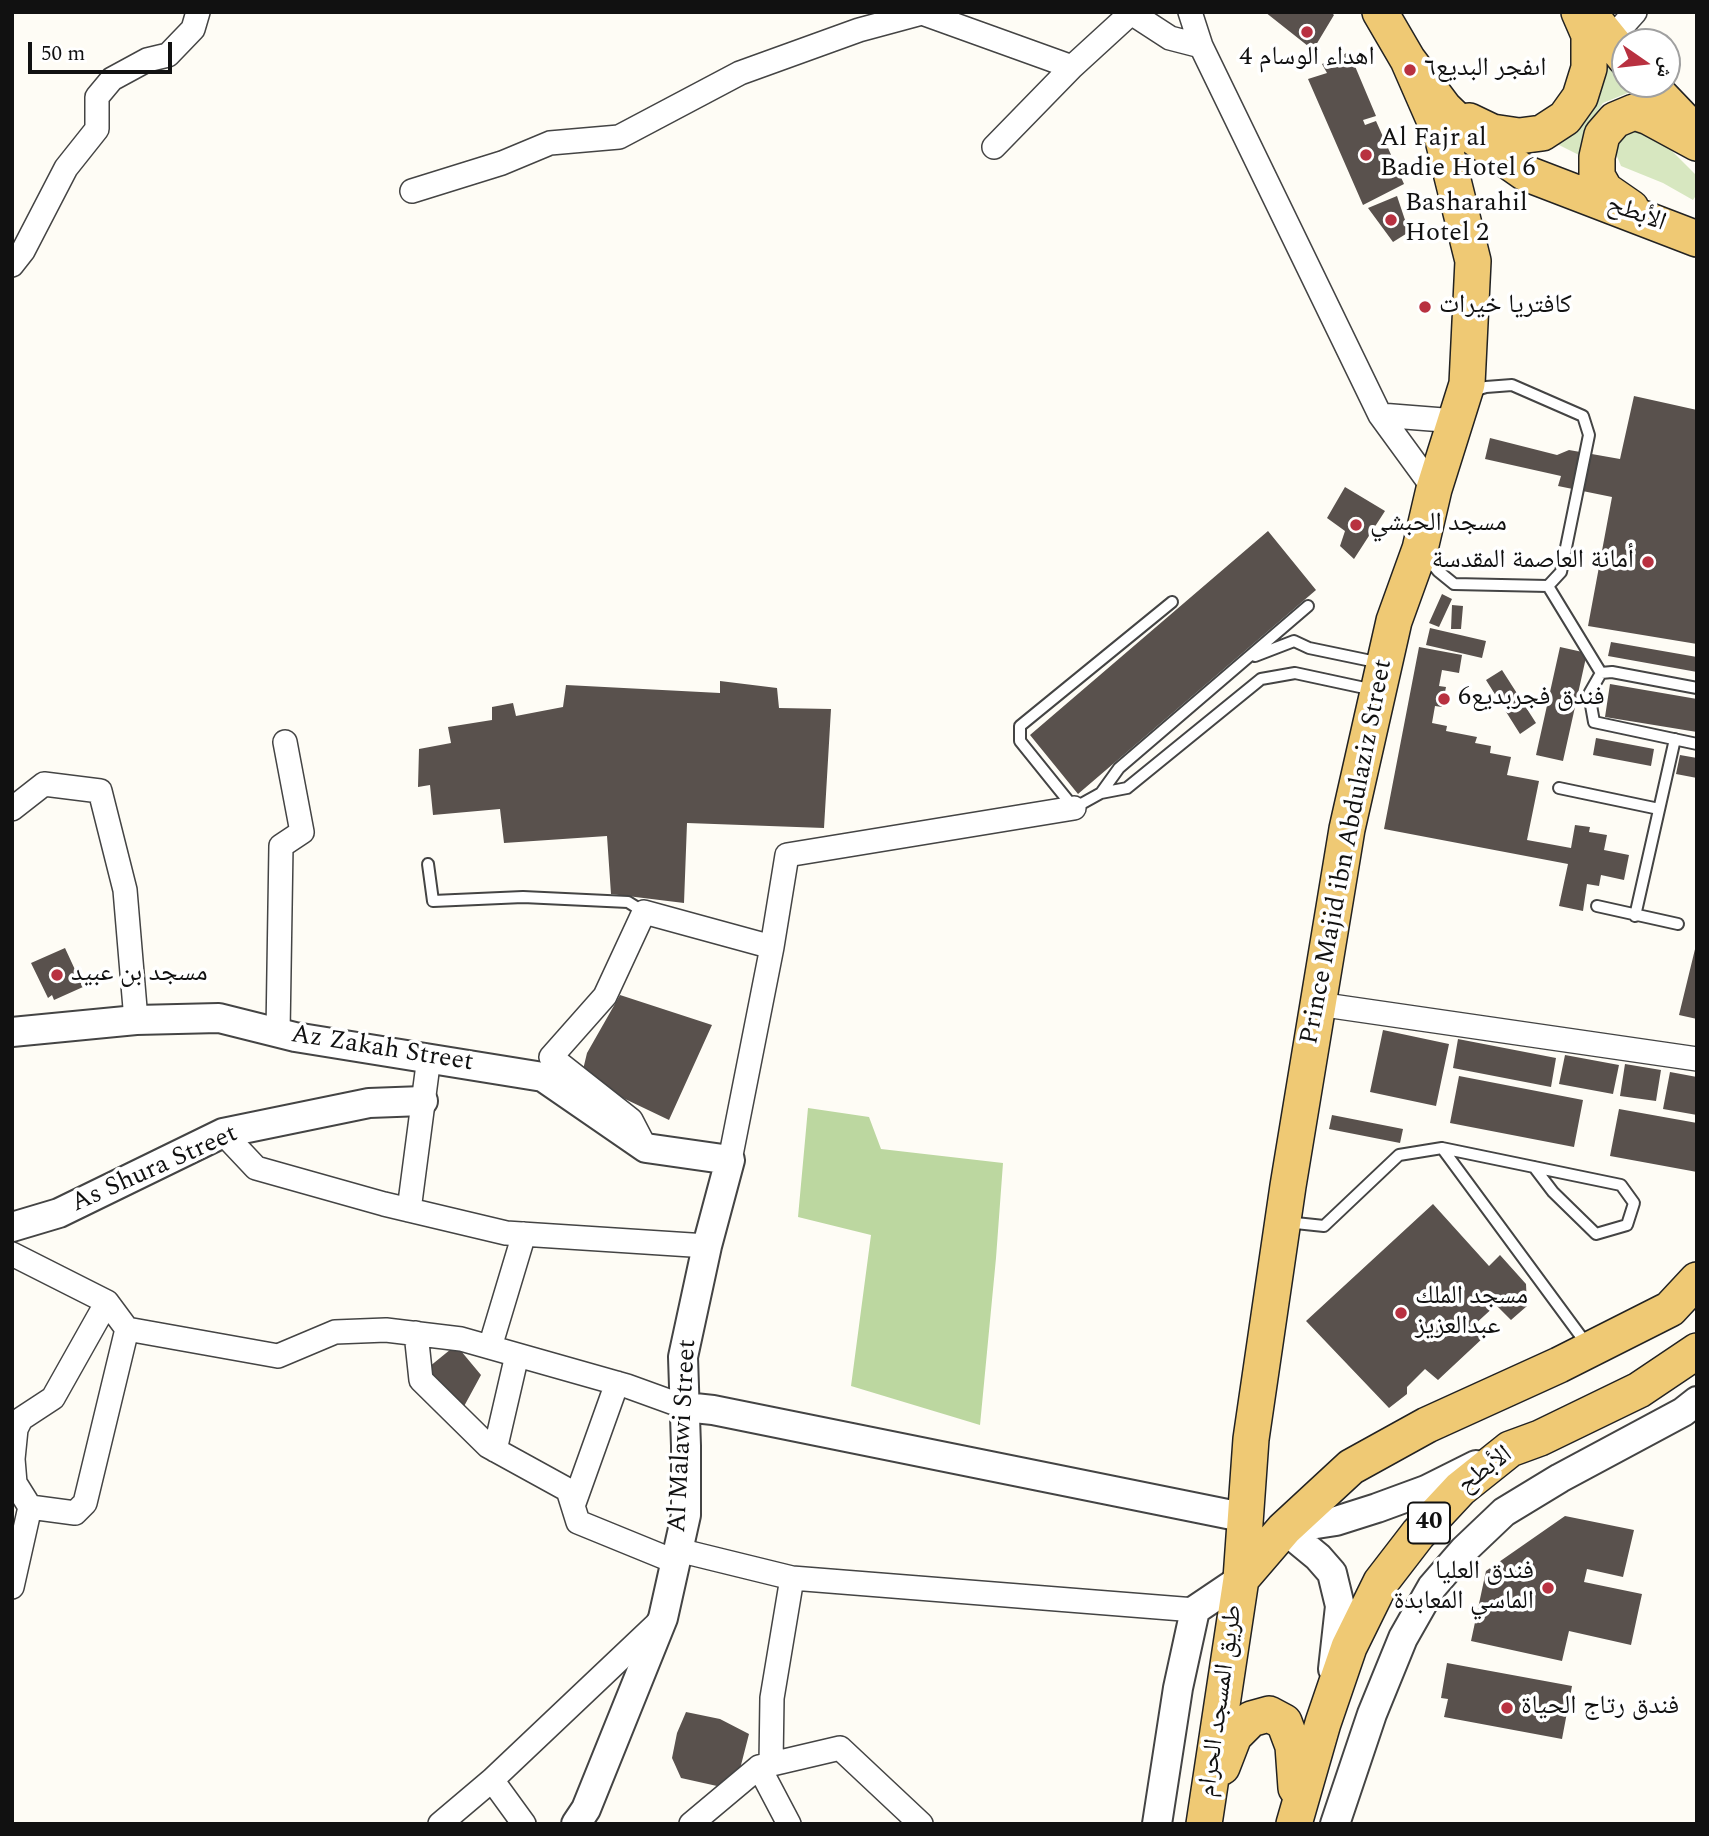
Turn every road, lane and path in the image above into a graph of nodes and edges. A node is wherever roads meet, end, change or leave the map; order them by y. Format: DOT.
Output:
graph roads {
  1 [pos="198,12"];
  2 [pos="1190,12"];
  3 [pos="1380,12"];
  4 [pos="1579,12"];
  5 [pos="1588,12"];
  6 [pos="1635,12"];
  7 [pos="1130,13"];
  8 [pos="1628,28"];
  9 [pos="1611,40"];
  10 [pos="1201,46"];
  11 [pos="1408,60"];
  12 [pos="1072,67"];
  13 [pos="1662,98"];
  14 [pos="1444,108"];
  15 [pos="1697,134"];
  16 [pos="1697,143"];
  17 [pos="995,147"];
  18 [pos="412,191"];
  19 [pos="1645,218"];
  20 [pos="1697,239"];
  21 [pos="16,254"];
  22 [pos="1461,407"];
  23 [pos="1380,415"];
  24 [pos="1434,489"];
  25 [pos="1420,550"];
  26 [pos="1548,586"];
  27 [pos="1172,601"];
  28 [pos="1308,606"];
  29 [pos="1246,659"];
  30 [pos="1601,673"];
  31 [pos="1380,677"];
  32 [pos="1697,688"];
  33 [pos="1675,739"];
  34 [pos="285,742"];
  35 [pos="1697,744"];
  36 [pos="1559,788"];
  37 [pos="1101,793"];
  38 [pos="1074,808"];
  39 [pos="1659,808"];
  40 [pos="12,809"];
  41 [pos="428,864"];
  42 [pos="1597,906"];
  43 [pos="644,912"];
  44 [pos="1635,916"];
  45 [pos="1678,923"];
  46 [pos="772,947"];
  47 [pos="1318,1004"];
  48 [pos="136,1020"];
  49 [pos="12,1032"];
  50 [pos="278,1032"];
  51 [pos="429,1057"];
  52 [pos="1697,1059"];
  53 [pos="423,1101"];
  54 [pos="223,1133"];
  55 [pos="646,1148"];
  56 [pos="1442,1148"];
  57 [pos="730,1160"];
  58 [pos="1534,1167"];
  59 [pos="409,1210"];
  60 [pos="1283,1222"];
  61 [pos="12,1227"];
  62 [pos="524,1234"];
  63 [pos="706,1246"];
  64 [pos="12,1254"];
  65 [pos="1697,1280"];
  66 [pos="107,1302"];
  67 [pos="127,1329"];
  68 [pos="416,1334"];
  69 [pos="490,1347"];
  70 [pos="1590,1349"];
  71 [pos="1697,1351"];
  72 [pos="517,1355"];
  73 [pos="617,1383"];
  74 [pos="1697,1401"];
  75 [pos="685,1407"];
  76 [pos="1525,1443"];
  77 [pos="495,1450"];
  78 [pos="1568,1474"];
  79 [pos="573,1506"];
  80 [pos="30,1507"];
  81 [pos="1247,1518"];
  82 [pos="1284,1529"];
  83 [pos="677,1556"];
  84 [pos="792,1578"];
  85 [pos="1241,1578"];
  86 [pos="12,1587"];
  87 [pos="1195,1610"];
  88 [pos="663,1618"];
  89 [pos="1327,1710"];
  90 [pos="765,1765"];
  91 [pos="492,1780"];
  92 [pos="1205,1815"];
  93 [pos="1295,1818"];
  94 [pos="440,1824"];
  95 [pos="524,1824"];
  96 [pos="576,1824"];
  97 [pos="691,1824"];
  98 [pos="789,1824"];
  99 [pos="921,1824"];
  100 [pos="1157,1824"];
  101 [pos="1335,1824"];
  1 -- 21 [label="street"];
  2 -- 10 [label="street"];
  3 -- 11 [label="main road"];
  4 -- 14 [label="main road"];
  5 -- 9 [label="main road"];
  6 -- 8 [label="street"];
  7 -- 10 [label="street"];
  7 -- 12 [label="street"];
  10 -- 23 [label="street"];
  11 -- 14 [label="main road"];
  11 -- 22 [label="main road, Prince Majid ibn Abdulaziz Street"];
  12 -- 17 [label="street"];
  12 -- 18 [label="street"];
  13 -- 15 [label="main road"];
  14 -- 19 [label="main road, الأبطح"];
  16 -- 19 [label="main road"];
  19 -- 20 [label="main road, الأبطح"];
  22 -- 23 [label="street"];
  22 -- 24 [label="main road, Prince Majid ibn Abdulaziz Street"];
  22 -- 26 [label="lane"];
  23 -- 24 [label="street"];
  24 -- 25 [label="main road, Prince Majid ibn Abdulaziz Street"];
  25 -- 26 [label="lane"];
  25 -- 31 [label="main road, Prince Majid ibn Abdulaziz Street"];
  26 -- 30 [label="lane"];
  27 -- 38 [label="lane"];
  28 -- 29 [label="lane"];
  29 -- 31 [label="lane"];
  29 -- 37 [label="lane"];
  30 -- 32 [label="lane"];
  30 -- 33 [label="lane"];
  31 -- 37 [label="lane"];
  31 -- 47 [label="main road, Prince Majid ibn Abdulaziz Street"];
  33 -- 35 [label="lane"];
  33 -- 39 [label="lane"];
  34 -- 50 [label="street"];
  36 -- 39 [label="lane"];
  37 -- 38 [label="lane"];
  38 -- 46 [label="street"];
  39 -- 44 [label="lane"];
  40 -- 48 [label="street"];
  41 -- 43 [label="lane"];
  42 -- 44 [label="lane"];
  43 -- 46 [label="street"];
  43 -- 55 [label="street"];
  44 -- 45 [label="lane"];
  46 -- 57 [label="street"];
  47 -- 52 [label="street"];
  47 -- 60 [label="main road, Prince Majid ibn Abdulaziz Street"];
  48 -- 49 [label="street, Az Zakah Street"];
  48 -- 50 [label="street, Az Zakah Street"];
  50 -- 51 [label="street, Az Zakah Street"];
  51 -- 53 [label="street"];
  51 -- 55 [label="street, Az Zakah Street"];
  53 -- 54 [label="street, As Shura Street"];
  53 -- 59 [label="street"];
  54 -- 59 [label="street"];
  54 -- 61 [label="street, As Shura Street"];
  55 -- 57 [label="street, Az Zakah Street"];
  56 -- 58 [label="lane"];
  56 -- 60 [label="lane"];
  56 -- 70 [label="lane"];
  57 -- 63 [label="street, Al Malawi Street"];
  58 -- 58 [label="lane"];
  59 -- 62 [label="street"];
  60 -- 81 [label="main road, Prince Majid ibn Abdulaziz Street"];
  62 -- 63 [label="street"];
  62 -- 69 [label="street"];
  63 -- 75 [label="street, Al Malawi Street"];
  64 -- 66 [label="street"];
  65 -- 70 [label="main road"];
  66 -- 67 [label="street"];
  66 -- 80 [label="street"];
  67 -- 68 [label="street"];
  67 -- 80 [label="street"];
  68 -- 69 [label="street"];
  68 -- 77 [label="street"];
  69 -- 72 [label="street"];
  70 -- 82 [label="main road"];
  71 -- 76 [label="main road, الأبطح / 40"];
  72 -- 73 [label="street"];
  72 -- 77 [label="street"];
  73 -- 75 [label="street"];
  73 -- 79 [label="street"];
  74 -- 78 [label="street"];
  75 -- 81 [label="street"];
  75 -- 83 [label="street, Al Malawi Street"];
  76 -- 78 [label="street"];
  76 -- 82 [label="street"];
  76 -- 89 [label="main road, الأبطح / 40"];
  77 -- 79 [label="street"];
  78 -- 101 [label="street"];
  79 -- 83 [label="street"];
  80 -- 86 [label="street"];
  81 -- 85 [label="main road, Prince Majid ibn Abdulaziz Street"];
  82 -- 85 [label="main road"];
  82 -- 89 [label="street"];
  83 -- 84 [label="street"];
  83 -- 88 [label="street, Al Malawi Street"];
  84 -- 87 [label="street"];
  84 -- 90 [label="street"];
  85 -- 87 [label="street"];
  85 -- 92 [label="main road, طريق المسجد الحرام"];
  87 -- 100 [label="street"];
  88 -- 91 [label="street"];
  88 -- 96 [label="street, Al Malawi Street"];
  89 -- 93 [label="main road, الأبطح / 40"];
  90 -- 97 [label="street"];
  90 -- 98 [label="street"];
  90 -- 99 [label="street"];
  91 -- 94 [label="street"];
  91 -- 95 [label="street"];
  92 -- 93 [label="main road"];
}
